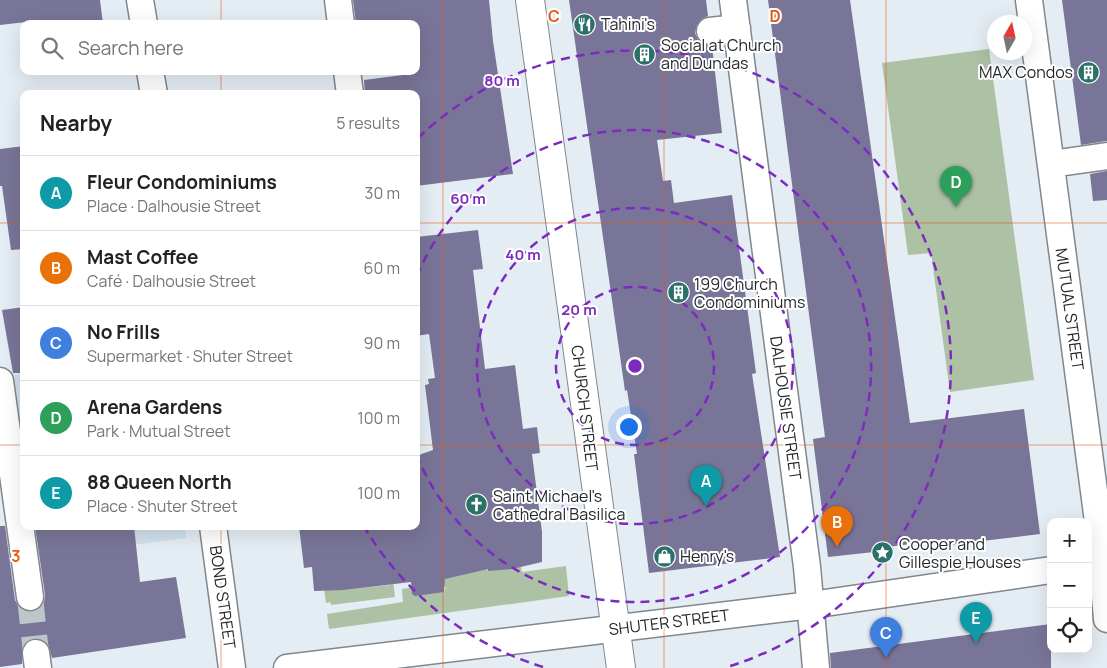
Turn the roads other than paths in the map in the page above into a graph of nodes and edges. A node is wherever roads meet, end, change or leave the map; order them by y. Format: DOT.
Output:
graph roads {
  1 [pos="140,0"];
  2 [pos="338,0"];
  3 [pos="530,0"];
  4 [pos="733,0"];
  5 [pos="1030,0"];
  6 [pos="143,20"];
  7 [pos="340,20"];
  8 [pos="737,28"];
  9 [pos="710,31"];
  10 [pos="151,75"];
  11 [pos="348,75"];
  12 [pos="153,90"];
  13 [pos="349,90"];
  14 [pos="1107,156"];
  15 [pos="1051,164"];
  16 [pos="0,381"];
  17 [pos="20,525"];
  18 [pos="21,530"];
  19 [pos="214,530"];
  20 [pos="1099,564"];
  21 [pos="1047,571"];
  22 [pos="30,597"];
  23 [pos="811,605"];
  24 [pos="1107,619"];
  25 [pos="615,629"];
  26 [pos="232,668"];
  27 [pos="287,668"];
  28 [pos="621,668"];
  29 [pos="816,668"];
  1 -- 6 [label="street"];
  2 -- 7 [label="street"];
  3 -- 25 [label="main road, CHURCH STREET"];
  4 -- 8 [label="street, DALHOUSIE STREET"];
  5 -- 15 [label="street, MUTUAL STREET"];
  8 -- 9 [label="street"];
  8 -- 23 [label="street, DALHOUSIE STREET"];
  10 -- 12 [label="street"];
  11 -- 13 [label="street"];
  14 -- 15 [label="street"];
  15 -- 20 [label="street, MUTUAL STREET"];
  16 -- 17 [label="street"];
  18 -- 22 [label="street"];
  19 -- 26 [label="street, BOND STREET"];
  20 -- 24 [label="street, MUTUAL STREET"];
  21 -- 23 [label="street, SHUTER STREET"];
  23 -- 25 [label="street, SHUTER STREET"];
  23 -- 29 [label="street, DALHOUSIE STREET"];
  25 -- 27 [label="street, SHUTER STREET"];
  25 -- 28 [label="main road, CHURCH STREET"];
}
